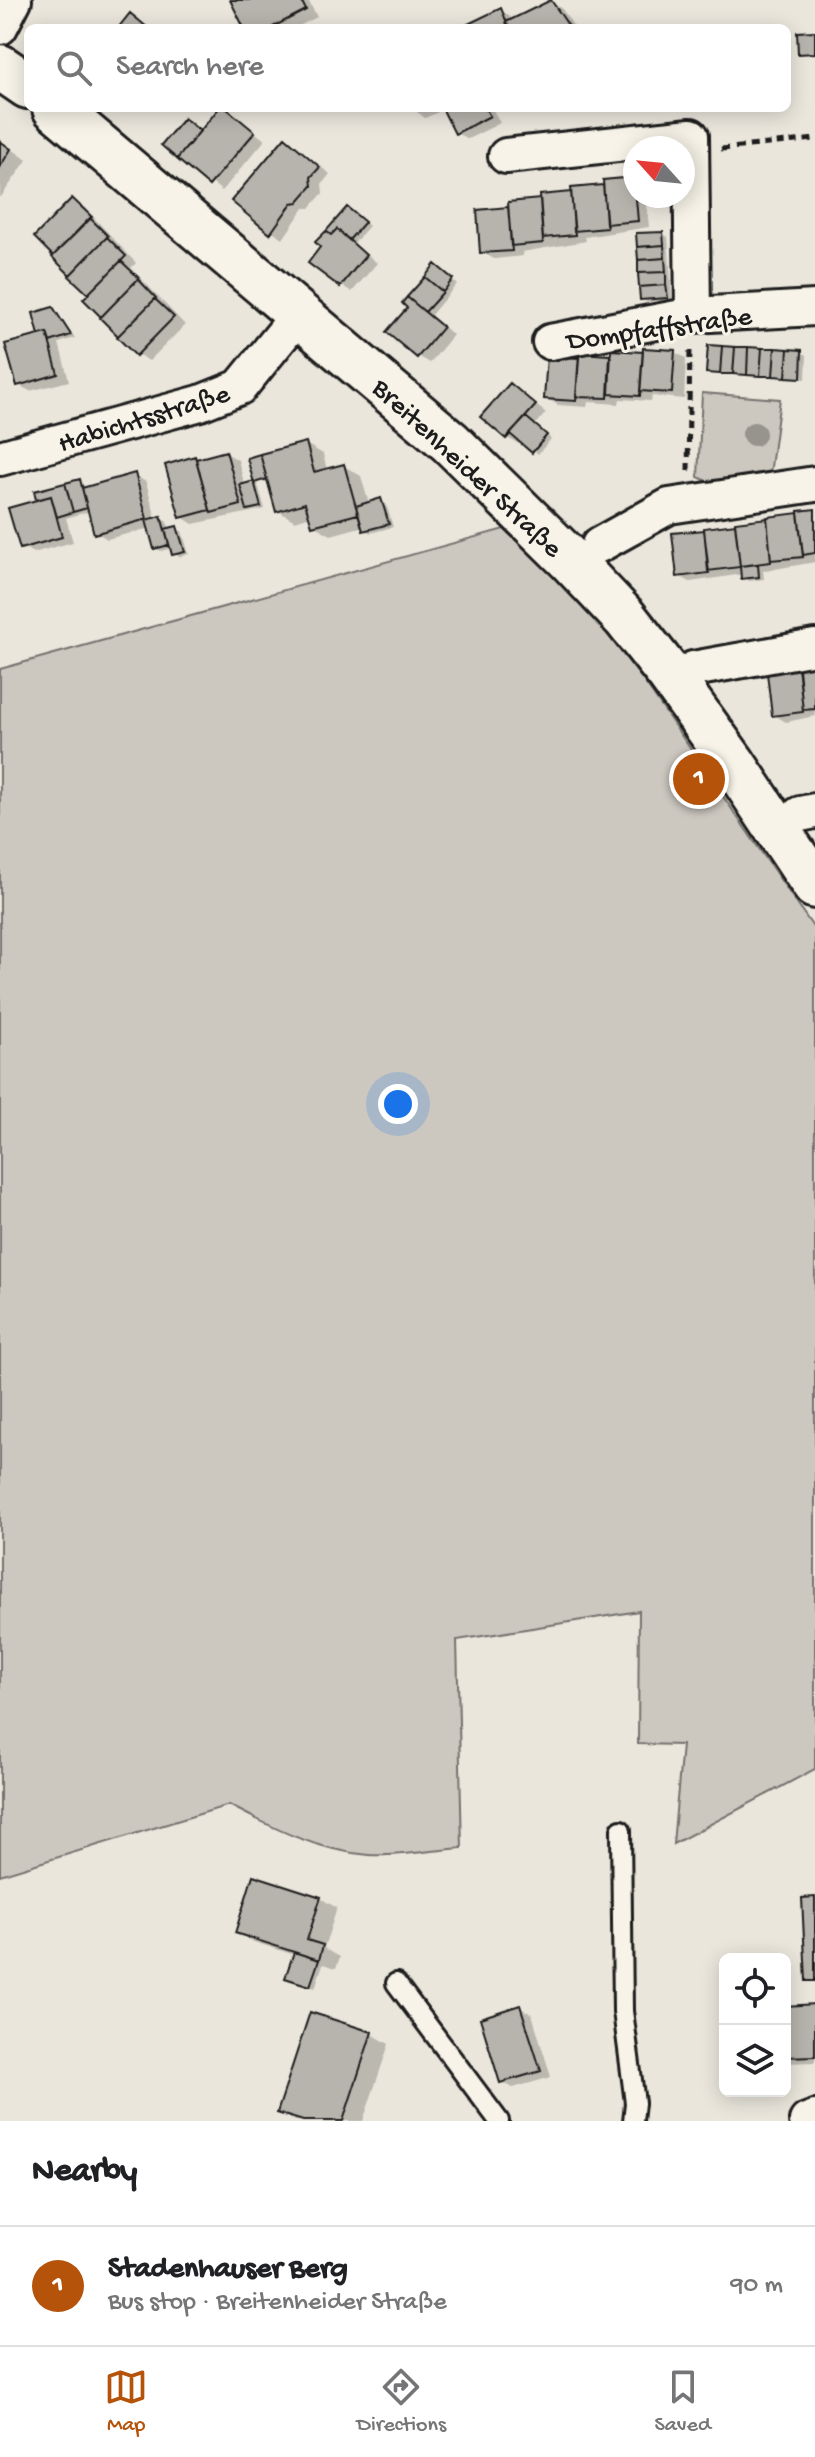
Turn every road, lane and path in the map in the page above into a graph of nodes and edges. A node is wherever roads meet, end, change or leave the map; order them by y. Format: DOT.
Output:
graph roads {
  1 [pos="14,0"];
  2 [pos="0,27"];
  3 [pos="0,67"];
  4 [pos="24,83"];
  5 [pos="60,112"];
  6 [pos="815,139"];
  7 [pos="623,143"];
  8 [pos="695,152"];
  9 [pos="506,156"];
  10 [pos="692,208"];
  11 [pos="815,308"];
  12 [pos="300,313"];
  13 [pos="692,316"];
  14 [pos="550,342"];
  15 [pos="0,458"];
  16 [pos="815,484"];
  17 [pos="687,504"];
  18 [pos="599,545"];
  19 [pos="815,647"];
  20 [pos="693,669"];
  21 [pos="815,886"];
  22 [pos="621,1830"];
  23 [pos="396,1983"];
  24 [pos="815,2118"];
  25 [pos="499,2121"];
  26 [pos="633,2121"];
  27 [pos="807,2121"];
  1 -- 2 [label="street"];
  3 -- 4 [label="street"];
  5 -- 12 [label="street, Breitenheider Straße"];
  6 -- 8 [label="path"];
  7 -- 9 [label="street"];
  10 -- 13 [label="street"];
  11 -- 13 [label="street, Dompfaffstraße"];
  12 -- 15 [label="street, Habichtsstraße"];
  12 -- 21 [label="street, Breitenheider Straße"];
  13 -- 14 [label="street, Dompfaffstraße"];
  13 -- 17 [label="path"];
  16 -- 17 [label="street"];
  17 -- 18 [label="street"];
  19 -- 20 [label="street"];
  22 -- 26 [label="lane"];
  23 -- 25 [label="lane"];
  24 -- 27 [label="street"];
}
